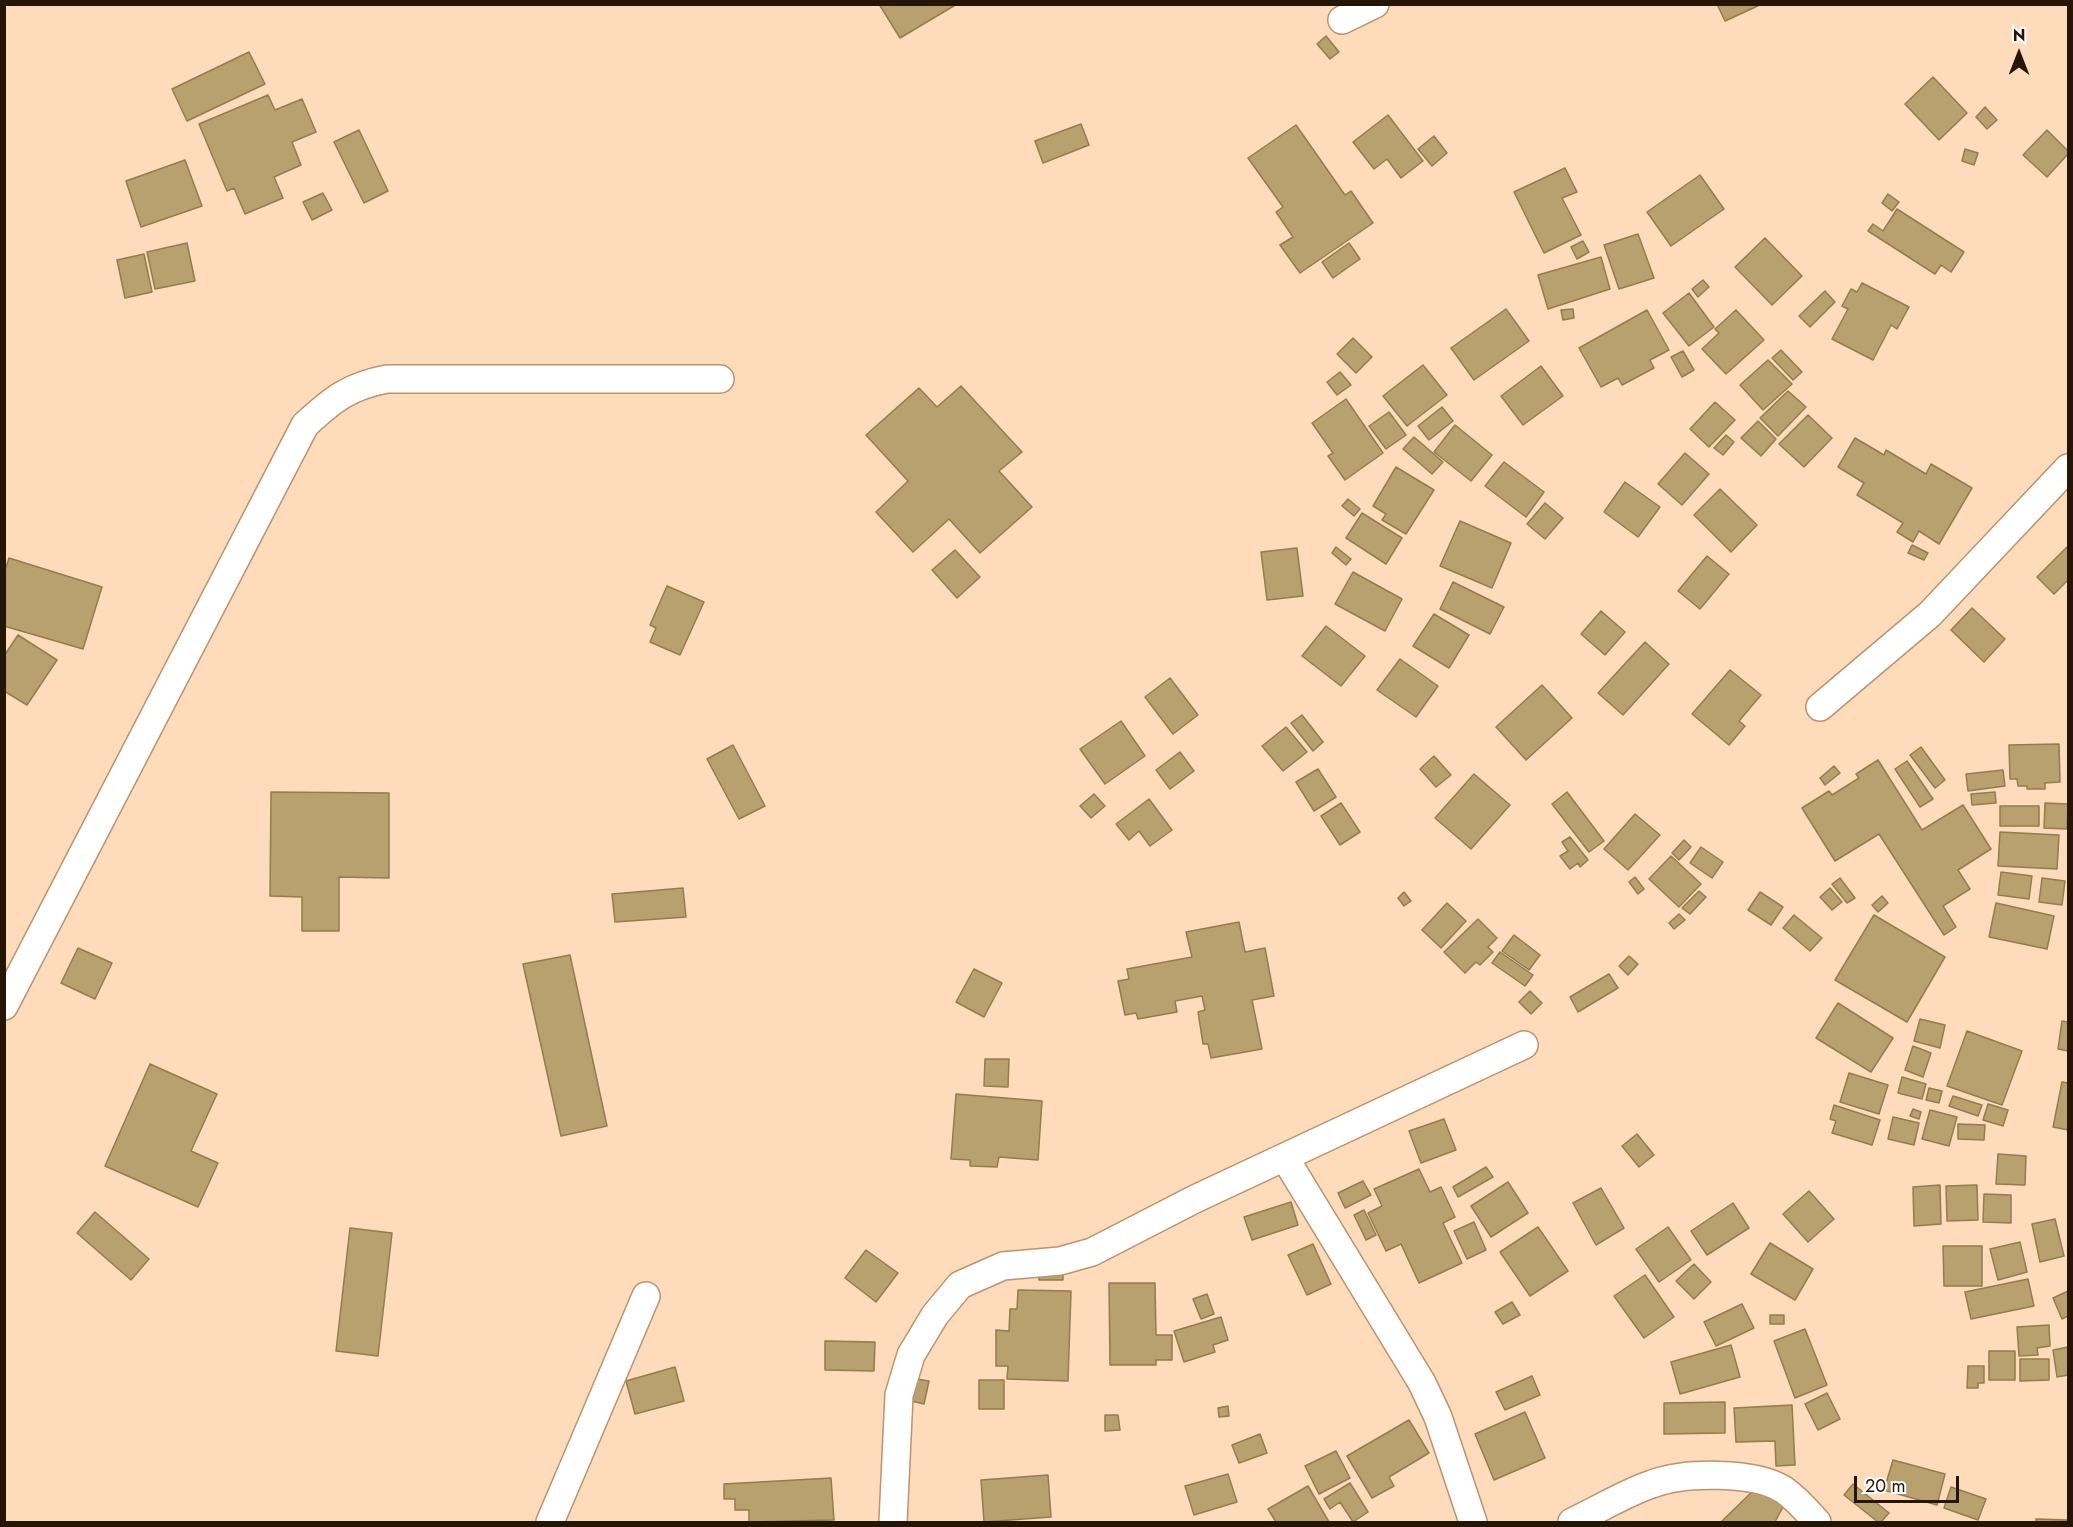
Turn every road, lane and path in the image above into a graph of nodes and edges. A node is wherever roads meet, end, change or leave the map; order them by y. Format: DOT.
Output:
graph roads {
  1 [pos="1375,4"];
  2 [pos="1342,20"];
  3 [pos="720,379"];
  4 [pos="2068,468"];
  5 [pos="1820,707"];
  6 [pos="4,1006"];
  7 [pos="1524,1045"];
  8 [pos="1285,1158"];
  9 [pos="646,1296"];
  10 [pos="550,1522"];
  11 [pos="893,1522"];
  12 [pos="1473,1522"];
  13 [pos="1572,1522"];
  14 [pos="1817,1522"];
  1 -- 2 [label="street"];
  3 -- 6 [label="street"];
  4 -- 5 [label="street"];
  7 -- 8 [label="street"];
  8 -- 11 [label="street"];
  8 -- 12 [label="street"];
  9 -- 10 [label="street"];
  13 -- 14 [label="street"];
}
